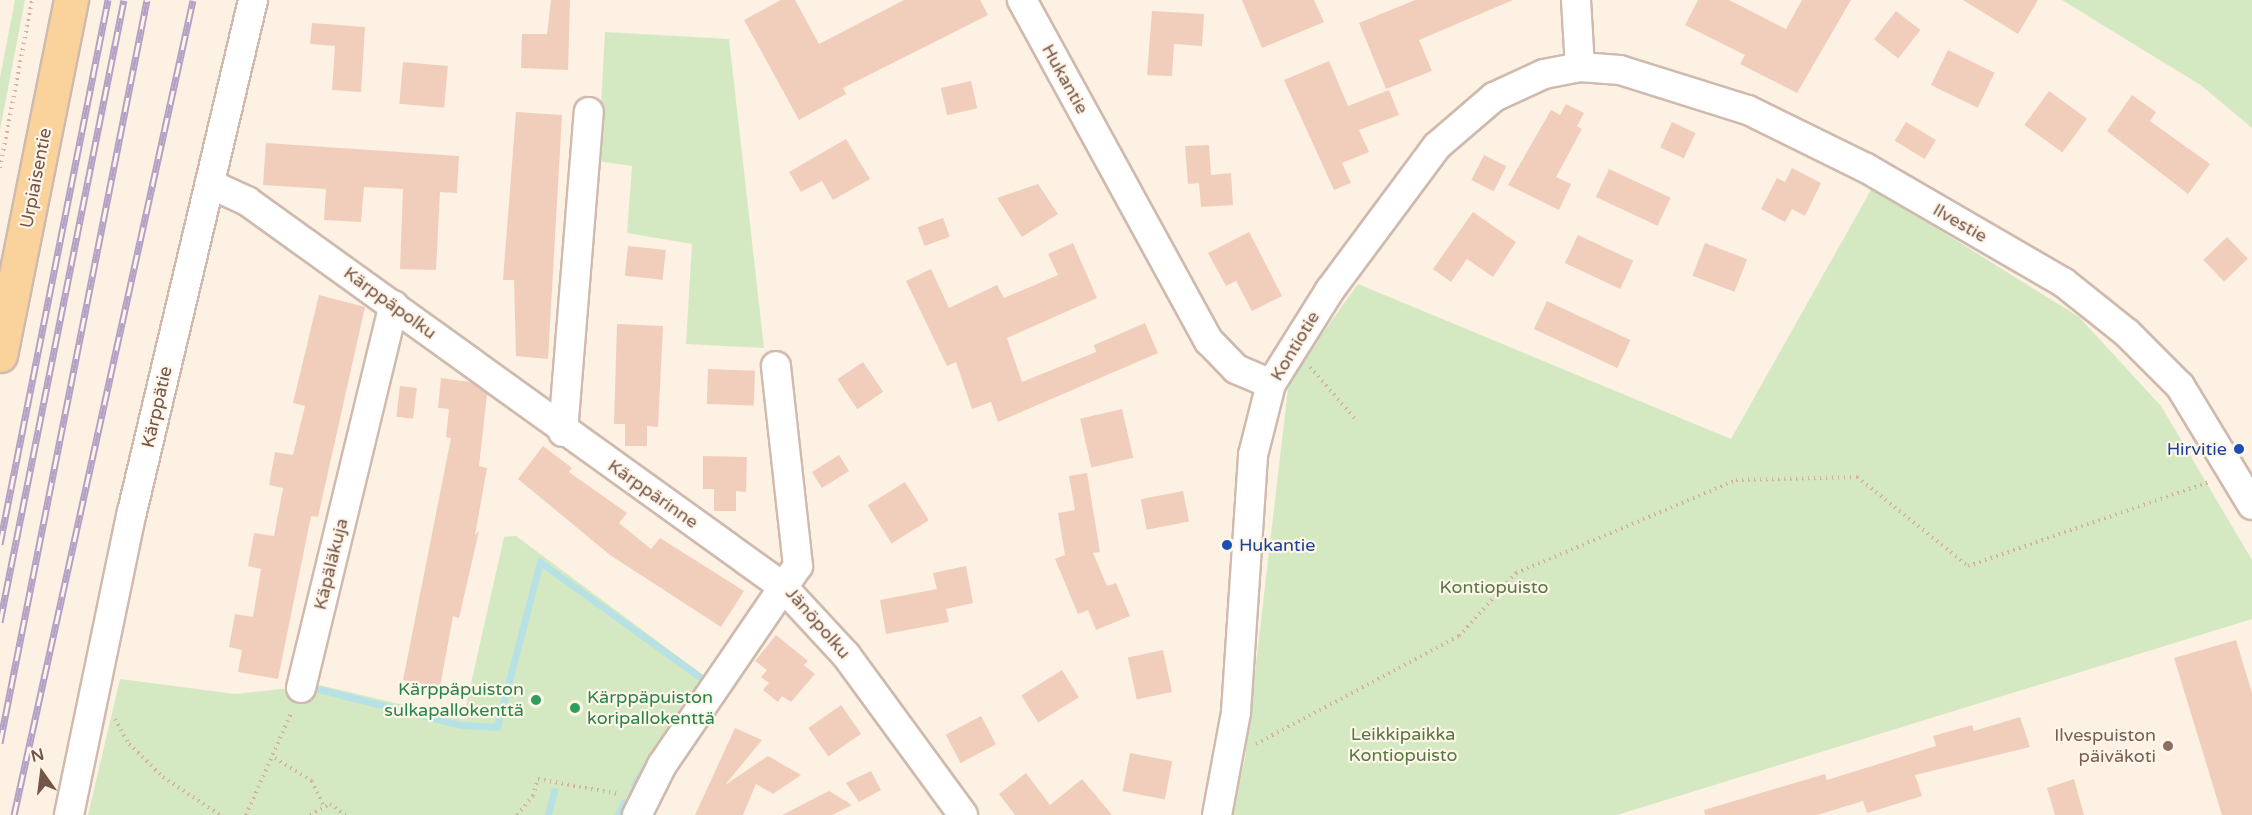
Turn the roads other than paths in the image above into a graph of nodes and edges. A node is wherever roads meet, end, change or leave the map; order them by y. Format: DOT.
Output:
graph roads {
  1 [pos="71,0"];
  2 [pos="253,0"];
  3 [pos="1022,0"];
  4 [pos="1576,0"];
  5 [pos="1580,67"];
  6 [pos="589,112"];
  7 [pos="210,184"];
  8 [pos="394,305"];
  9 [pos="0,355"];
  10 [pos="776,366"];
  11 [pos="1271,384"];
  12 [pos="563,432"];
  13 [pos="2252,505"];
  14 [pos="782,586"];
  15 [pos="301,688"];
  16 [pos="641,807"];
  17 [pos="69,815"];
  18 [pos="963,815"];
  19 [pos="1216,815"];
  1 -- 9 [label="main road, Urpiaisentie"];
  2 -- 7 [label="street, Kärppätie"];
  3 -- 11 [label="street, Hukantie"];
  4 -- 5 [label="street"];
  5 -- 11 [label="street, Kontiotie"];
  5 -- 13 [label="street, Ilvestie"];
  6 -- 12 [label="street"];
  7 -- 8 [label="street, Kärppäpolku"];
  7 -- 17 [label="street, Kärppätie"];
  8 -- 12 [label="street, Kärppäpolku"];
  8 -- 15 [label="street, Käpäläkuja"];
  10 -- 14 [label="street, Jänöpolku"];
  11 -- 19 [label="street, Kontiotie"];
  12 -- 14 [label="street, Kärppärinne"];
  14 -- 16 [label="street"];
  14 -- 18 [label="street, Jänöpolku"];
}
